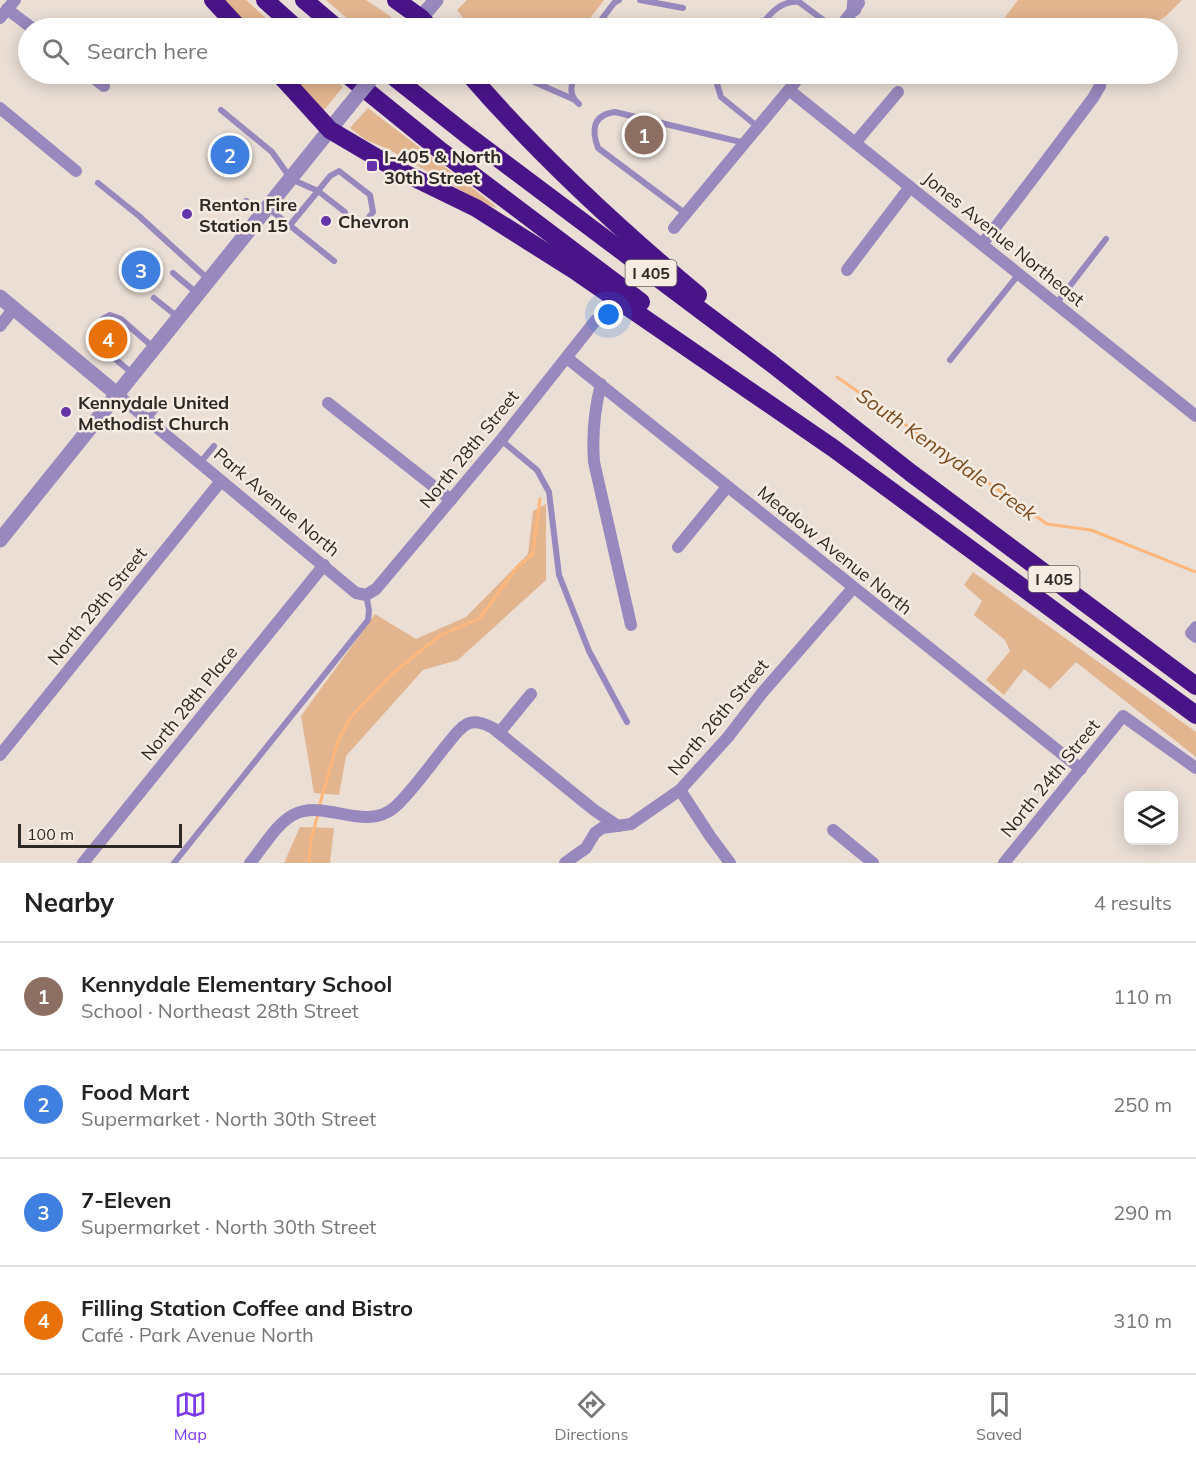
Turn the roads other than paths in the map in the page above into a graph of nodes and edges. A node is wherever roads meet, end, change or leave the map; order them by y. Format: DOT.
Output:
graph roads {
  1 [pos="213,0"];
  2 [pos="265,0"];
  3 [pos="304,0"];
  4 [pos="396,0"];
  5 [pos="436,0"];
  6 [pos="619,0"];
  7 [pos="640,0"];
  8 [pos="857,3"];
  9 [pos="683,8"];
  10 [pos="230,18"];
  11 [pos="285,18"];
  12 [pos="325,18"];
  13 [pos="414,18"];
  14 [pos="425,18"];
  15 [pos="603,18"];
  16 [pos="767,18"];
  17 [pos="822,18"];
  18 [pos="844,18"];
  19 [pos="102,84"];
  20 [pos="288,84"];
  21 [pos="358,84"];
  22 [pos="367,84"];
  23 [pos="403,84"];
  24 [pos="478,84"];
  25 [pos="539,84"];
  26 [pos="572,84"];
  27 [pos="717,84"];
  28 [pos="794,84"];
  29 [pos="1100,84"];
  30 [pos="104,86"];
  31 [pos="789,90"];
  32 [pos="898,92"];
  33 [pos="573,99"];
  34 [pos="579,105"];
  35 [pos="0,108"];
  36 [pos="221,110"];
  37 [pos="758,127"];
  38 [pos="330,130"];
  39 [pos="745,143"];
  40 [pos="855,143"];
  41 [pos="76,171"];
  42 [pos="291,179"];
  43 [pos="98,183"];
  44 [pos="910,188"];
  45 [pos="318,190"];
  46 [pos="246,201"];
  47 [pos="266,211"];
  48 [pos="345,212"];
  49 [pos="686,214"];
  50 [pos="290,225"];
  51 [pos="362,226"];
  52 [pos="674,228"];
  53 [pos="1106,239"];
  54 [pos="982,244"];
  55 [pos="334,261"];
  56 [pos="847,270"];
  57 [pos="173,273"];
  58 [pos="1019,274"];
  59 [pos="210,280"];
  60 [pos="199,294"];
  61 [pos="0,297"];
  62 [pos="153,298"];
  63 [pos="1056,304"];
  64 [pos="14,308"];
  65 [pos="179,318"];
  66 [pos="596,320"];
  67 [pos="0,326"];
  68 [pos="155,348"];
  69 [pos="567,358"];
  70 [pos="950,360"];
  71 [pos="134,374"];
  72 [pos="601,384"];
  73 [pos="118,394"];
  74 [pos="161,403"];
  75 [pos="328,403"];
  76 [pos="1196,416"];
  77 [pos="148,420"];
  78 [pos="501,440"];
  79 [pos="214,446"];
  80 [pos="834,448"];
  81 [pos="200,463"];
  82 [pos="912,473"];
  83 [pos="221,481"];
  84 [pos="727,487"];
  85 [pos="451,500"];
  86 [pos="0,540"];
  87 [pos="678,547"];
  88 [pos="324,566"];
  89 [pos="853,588"];
  90 [pos="366,595"];
  91 [pos="631,625"];
  92 [pos="1196,686"];
  93 [pos="531,694"];
  94 [pos="1196,715"];
  95 [pos="627,722"];
  96 [pos="499,733"];
  97 [pos="0,755"];
  98 [pos="1196,768"];
  99 [pos="1081,769"];
  100 [pos="680,790"];
  101 [pos="618,826"];
  102 [pos="832,830"];
  103 [pos="83,863"];
  104 [pos="174,863"];
  105 [pos="250,863"];
  106 [pos="565,863"];
  107 [pos="730,863"];
  108 [pos="873,863"];
  109 [pos="1004,863"];
  1 -- 10 [label="highway"];
  2 -- 11 [label="highway"];
  3 -- 12 [label="highway"];
  4 -- 13 [label="highway"];
  5 -- 14 [label="street"];
  6 -- 15 [label="lane"];
  7 -- 9 [label="lane"];
  8 -- 18 [label="street"];
  16 -- 17 [label="lane"];
  19 -- 30 [label="street"];
  20 -- 38 [label="highway"];
  21 -- 80 [label="highway, I 405"];
  22 -- 38 [label="street, bridge"];
  23 -- 82 [label="highway, I 405"];
  24 -- 82 [label="highway"];
  25 -- 33 [label="lane"];
  26 -- 33 [label="lane"];
  27 -- 37 [label="lane"];
  28 -- 31 [label="street"];
  29 -- 54 [label="street"];
  31 -- 37 [label="street"];
  31 -- 40 [label="street, Jones Avenue Northeast"];
  32 -- 40 [label="street"];
  33 -- 34 [label="lane"];
  35 -- 41 [label="street"];
  36 -- 42 [label="lane"];
  37 -- 39 [label="street"];
  38 -- 42 [label="street"];
  38 -- 80 [label="highway"];
  39 -- 49 [label="street"];
  39 -- 49 [label="lane"];
  40 -- 44 [label="street, Jones Avenue Northeast"];
  42 -- 45 [label="lane"];
  42 -- 47 [label="street"];
  43 -- 59 [label="lane"];
  44 -- 54 [label="street, Jones Avenue Northeast"];
  44 -- 56 [label="street"];
  45 -- 48 [label="lane"];
  45 -- 50 [label="lane"];
  45 -- 51 [label="lane"];
  46 -- 47 [label="lane"];
  47 -- 50 [label="lane"];
  47 -- 59 [label="street"];
  49 -- 52 [label="street"];
  50 -- 55 [label="lane"];
  53 -- 63 [label="lane"];
  54 -- 58 [label="street, Jones Avenue Northeast"];
  57 -- 60 [label="lane"];
  58 -- 63 [label="street, Jones Avenue Northeast"];
  58 -- 70 [label="lane"];
  59 -- 60 [label="street"];
  60 -- 65 [label="street"];
  61 -- 64 [label="street, Park Avenue North"];
  62 -- 65 [label="lane"];
  63 -- 76 [label="street, Jones Avenue Northeast"];
  64 -- 67 [label="street"];
  64 -- 73 [label="street, Park Avenue North"];
  65 -- 68 [label="street"];
  66 -- 69 [label="street, North 28th Street"];
  68 -- 71 [label="street"];
  68 -- 71 [label="lane"];
  69 -- 72 [label="street, Meadow Avenue North"];
  69 -- 78 [label="street, North 28th Street"];
  71 -- 73 [label="street"];
  72 -- 84 [label="street, Meadow Avenue North"];
  72 -- 91 [label="street"];
  73 -- 77 [label="street, Park Avenue North"];
  73 -- 86 [label="street"];
  74 -- 77 [label="lane"];
  75 -- 85 [label="street"];
  77 -- 81 [label="street, Park Avenue North"];
  78 -- 85 [label="street, North 28th Street"];
  78 -- 95 [label="lane"];
  79 -- 81 [label="lane"];
  80 -- 94 [label="highway, I 405"];
  81 -- 83 [label="street, Park Avenue North"];
  82 -- 92 [label="highway, I 405"];
  83 -- 88 [label="street, Park Avenue North"];
  83 -- 97 [label="street, North 29th Street"];
  84 -- 87 [label="street"];
  84 -- 89 [label="street, Meadow Avenue North"];
  85 -- 90 [label="street, North 28th Street"];
  88 -- 90 [label="street, Park Avenue North"];
  88 -- 103 [label="street, North 28th Place"];
  89 -- 99 [label="street, Meadow Avenue North"];
  89 -- 100 [label="street, North 26th Street"];
  90 -- 104 [label="lane"];
  93 -- 96 [label="street"];
  96 -- 101 [label="street"];
  96 -- 105 [label="street"];
  98 -- 99 [label="street, North 24th Street"];
  99 -- 109 [label="street, North 24th Street"];
  100 -- 101 [label="street, North 26th Street"];
  100 -- 107 [label="street"];
  101 -- 106 [label="street, North 26th Street"];
  102 -- 108 [label="street"];
}
